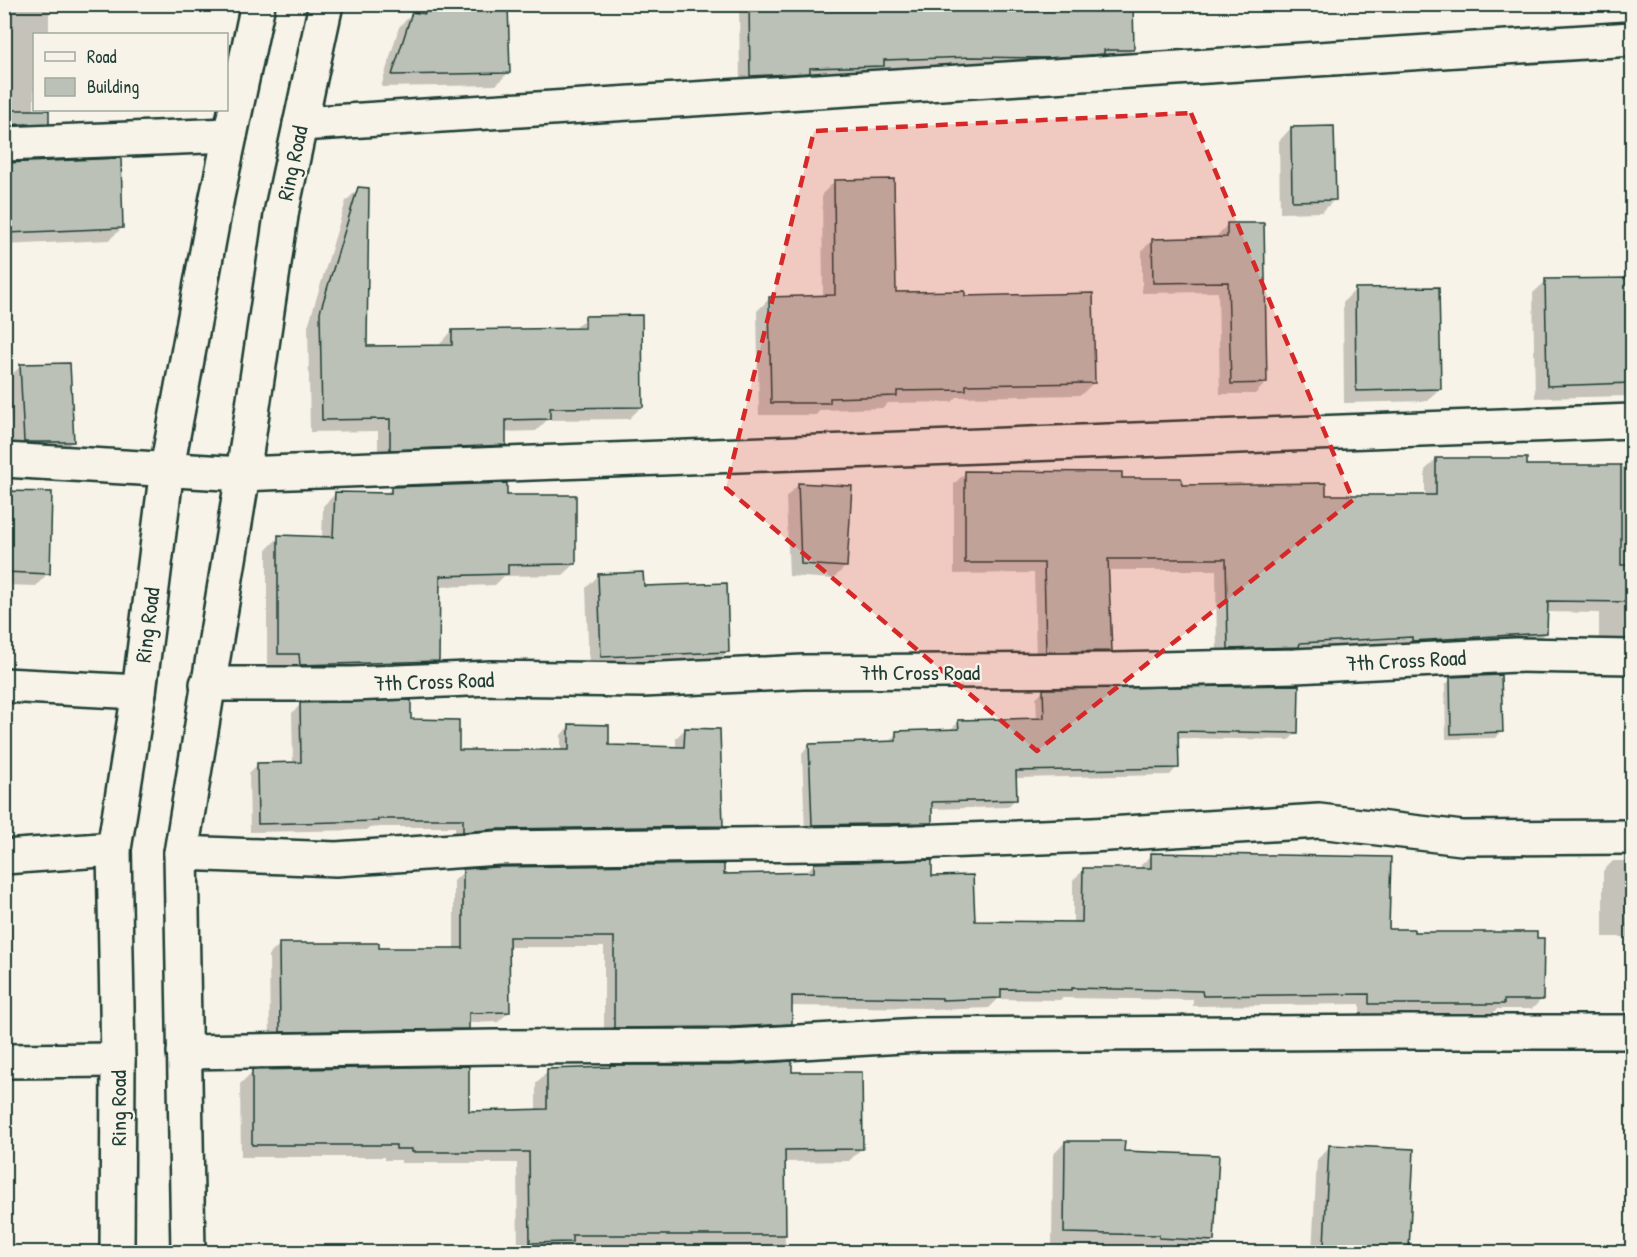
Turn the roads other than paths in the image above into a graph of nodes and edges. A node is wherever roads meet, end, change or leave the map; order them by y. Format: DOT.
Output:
graph roads {
  1 [pos="258,4"];
  2 [pos="326,4"];
  3 [pos="1632,39"];
  4 [pos="300,124"];
  5 [pos="230,135"];
  6 [pos="4,144"];
  7 [pos="1632,421"];
  8 [pos="4,460"];
  9 [pos="167,468"];
  10 [pos="243,474"];
  11 [pos="1632,657"];
  12 [pos="207,684"];
  13 [pos="4,685"];
  14 [pos="139,692"];
  15 [pos="1632,837"];
  16 [pos="114,849"];
  17 [pos="181,853"];
  18 [pos="4,857"];
  19 [pos="1632,1032"];
  20 [pos="184,1053"];
  21 [pos="118,1060"];
  22 [pos="4,1061"];
  23 [pos="117,1252"];
  24 [pos="188,1252"];
  1 -- 5 [label="street, Ring Road"];
  2 -- 4 [label="street, Ring Road"];
  3 -- 4 [label="street"];
  4 -- 10 [label="street, Ring Road"];
  5 -- 6 [label="street"];
  5 -- 9 [label="street, Ring Road"];
  7 -- 10 [label="street"];
  8 -- 9 [label="street"];
  9 -- 10 [label="street"];
  9 -- 14 [label="street, Ring Road"];
  10 -- 12 [label="street, Ring Road"];
  11 -- 12 [label="street, 7th Cross Road"];
  12 -- 17 [label="street, Ring Road"];
  13 -- 14 [label="street"];
  14 -- 16 [label="street, Ring Road"];
  15 -- 17 [label="street"];
  16 -- 18 [label="street"];
  16 -- 21 [label="street, Ring Road"];
  17 -- 20 [label="street, Ring Road"];
  19 -- 20 [label="street"];
  20 -- 24 [label="street, Ring Road"];
  21 -- 22 [label="street"];
  21 -- 23 [label="street, Ring Road"];
}
